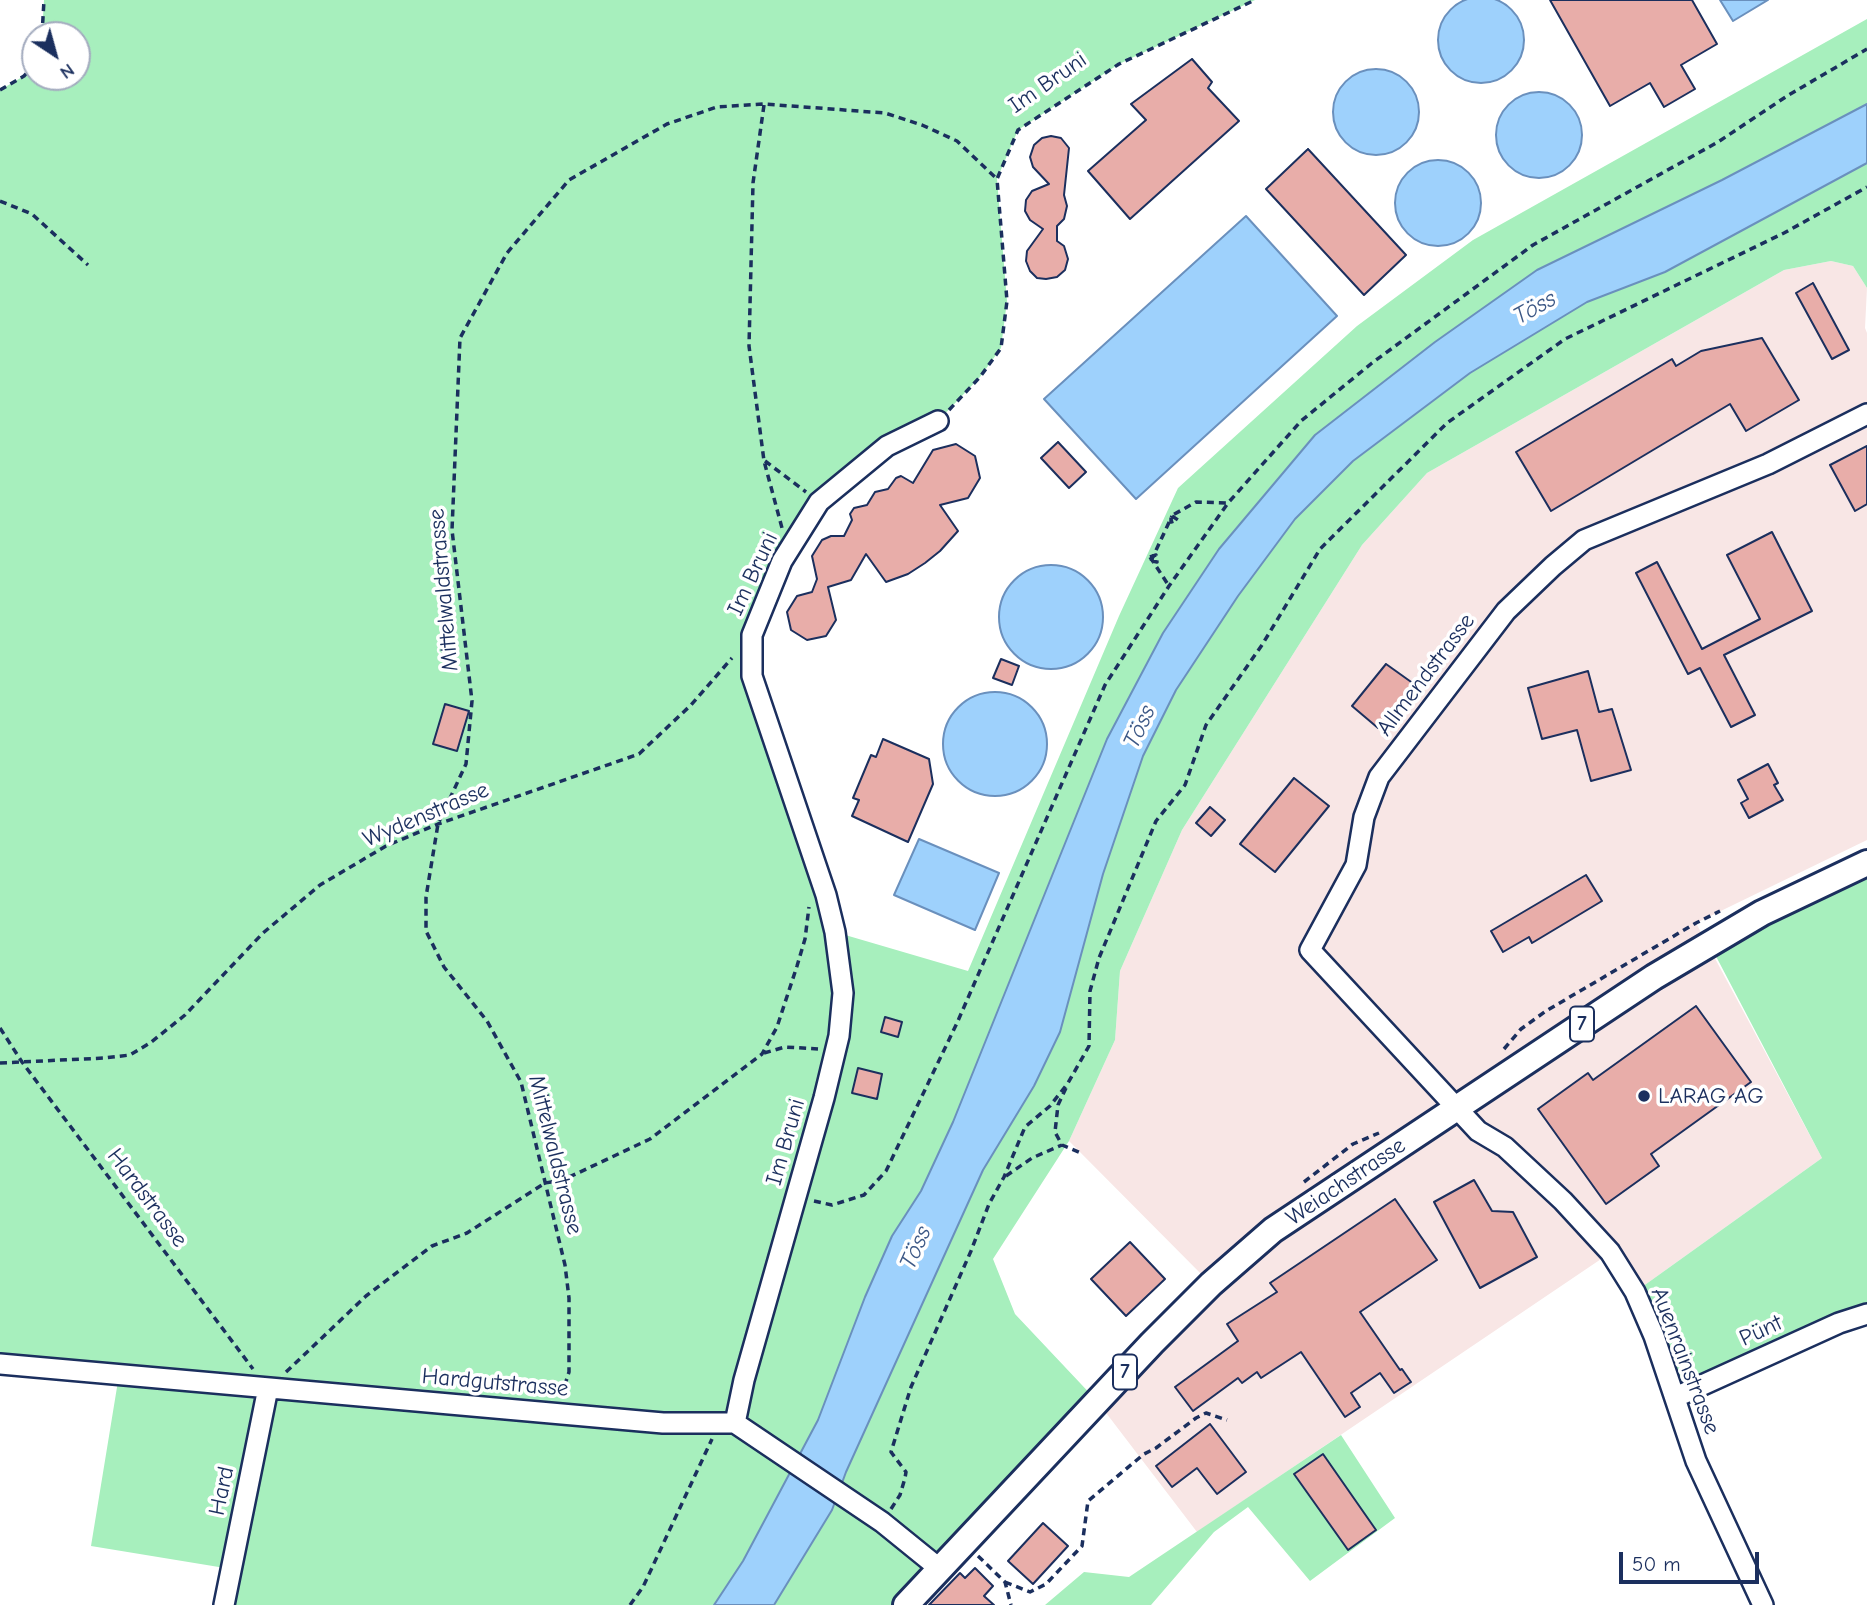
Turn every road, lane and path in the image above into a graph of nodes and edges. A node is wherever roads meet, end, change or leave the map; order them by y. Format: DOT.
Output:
graph roads {
  1 [pos="44,0"];
  2 [pos="1255,0"];
  3 [pos="43,21"];
  4 [pos="1867,49"];
  5 [pos="21,78"];
  6 [pos="0,90"];
  7 [pos="764,104"];
  8 [pos="997,179"];
  9 [pos="1867,187"];
  10 [pos="0,201"];
  11 [pos="88,265"];
  12 [pos="1867,414"];
  13 [pos="938,421"];
  14 [pos="764,461"];
  15 [pos="819,502"];
  16 [pos="1228,503"];
  17 [pos="782,561"];
  18 [pos="1169,586"];
  19 [pos="752,635"];
  20 [pos="438,824"];
  21 [pos="1867,863"];
  22 [pos="826,895"];
  23 [pos="0,1028"];
  24 [pos="836,1051"];
  25 [pos="762,1054"];
  26 [pos="22,1062"];
  27 [pos="0,1063"];
  28 [pos="1068,1083"];
  29 [pos="1457,1108"];
  30 [pos="1062,1145"];
  31 [pos="1081,1153"];
  32 [pos="1004,1177"];
  33 [pos="545,1183"];
  34 [pos="795,1197"];
  35 [pos="1867,1314"];
  36 [pos="0,1364"];
  37 [pos="272,1388"];
  38 [pos="1676,1397"];
  39 [pos="556,1413"];
  40 [pos="1227,1420"];
  41 [pos="726,1423"];
  42 [pos="880,1521"];
  43 [pos="965,1543"];
  44 [pos="940,1569"];
  45 [pos="1005,1582"];
  46 [pos="224,1605"];
  47 [pos="630,1605"];
  48 [pos="906,1605"];
  49 [pos="1011,1605"];
  50 [pos="1763,1605"];
  1 -- 3 [label="path"];
  2 -- 8 [label="path, Im Bruni"];
  4 -- 16 [label="path"];
  5 -- 6 [label="path"];
  7 -- 8 [label="path, Mittelwaldstrasse"];
  7 -- 14 [label="path"];
  7 -- 20 [label="path, Mittelwaldstrasse"];
  8 -- 13 [label="path, Im Bruni"];
  9 -- 28 [label="path"];
  10 -- 11 [label="path"];
  12 -- 29 [label="street, Allmendstrasse"];
  13 -- 15 [label="street, Im Bruni"];
  14 -- 15 [label="path"];
  14 -- 17 [label="path"];
  15 -- 17 [label="street, Im Bruni"];
  16 -- 18 [label="path"];
  16 -- 18 [label="path, bridge"];
  17 -- 19 [label="street, Im Bruni"];
  18 -- 34 [label="path"];
  19 -- 20 [label="path, Wydenstrasse"];
  19 -- 22 [label="street, Im Bruni"];
  20 -- 26 [label="path, Wydenstrasse"];
  20 -- 33 [label="path, Mittelwaldstrasse"];
  21 -- 29 [label="main road, Weiachstrasse / 7"];
  22 -- 24 [label="street, Im Bruni"];
  22 -- 25 [label="path"];
  23 -- 26 [label="path, Hardstrasse"];
  24 -- 25 [label="path"];
  24 -- 34 [label="street, Im Bruni"];
  25 -- 33 [label="path"];
  26 -- 27 [label="path, Wydenstrasse"];
  26 -- 37 [label="path, Hardstrasse"];
  28 -- 30 [label="path"];
  28 -- 32 [label="path"];
  29 -- 38 [label="street, Auenrainstrasse"];
  29 -- 43 [label="main road, Weiachstrasse / 7"];
  30 -- 31 [label="path"];
  30 -- 32 [label="path"];
  32 -- 42 [label="path"];
  33 -- 37 [label="path"];
  33 -- 39 [label="path, Mittelwaldstrasse"];
  34 -- 41 [label="street, Im Bruni"];
  35 -- 38 [label="street, Pünt"];
  36 -- 37 [label="street, Hardgutstrasse"];
  37 -- 39 [label="street, Hardgutstrasse"];
  37 -- 46 [label="street, Hard"];
  38 -- 50 [label="street, Auenrainstrasse"];
  39 -- 41 [label="street, Hardgutstrasse"];
  40 -- 45 [label="path"];
  41 -- 42 [label="street, Hardgutstrasse"];
  41 -- 47 [label="path"];
  42 -- 44 [label="street, Hardgutstrasse"];
  43 -- 44 [label="main road, Weiachstrasse / 7"];
  43 -- 45 [label="path"];
  44 -- 48 [label="main road, Weiachstrasse / 7"];
  45 -- 49 [label="path"];
}
